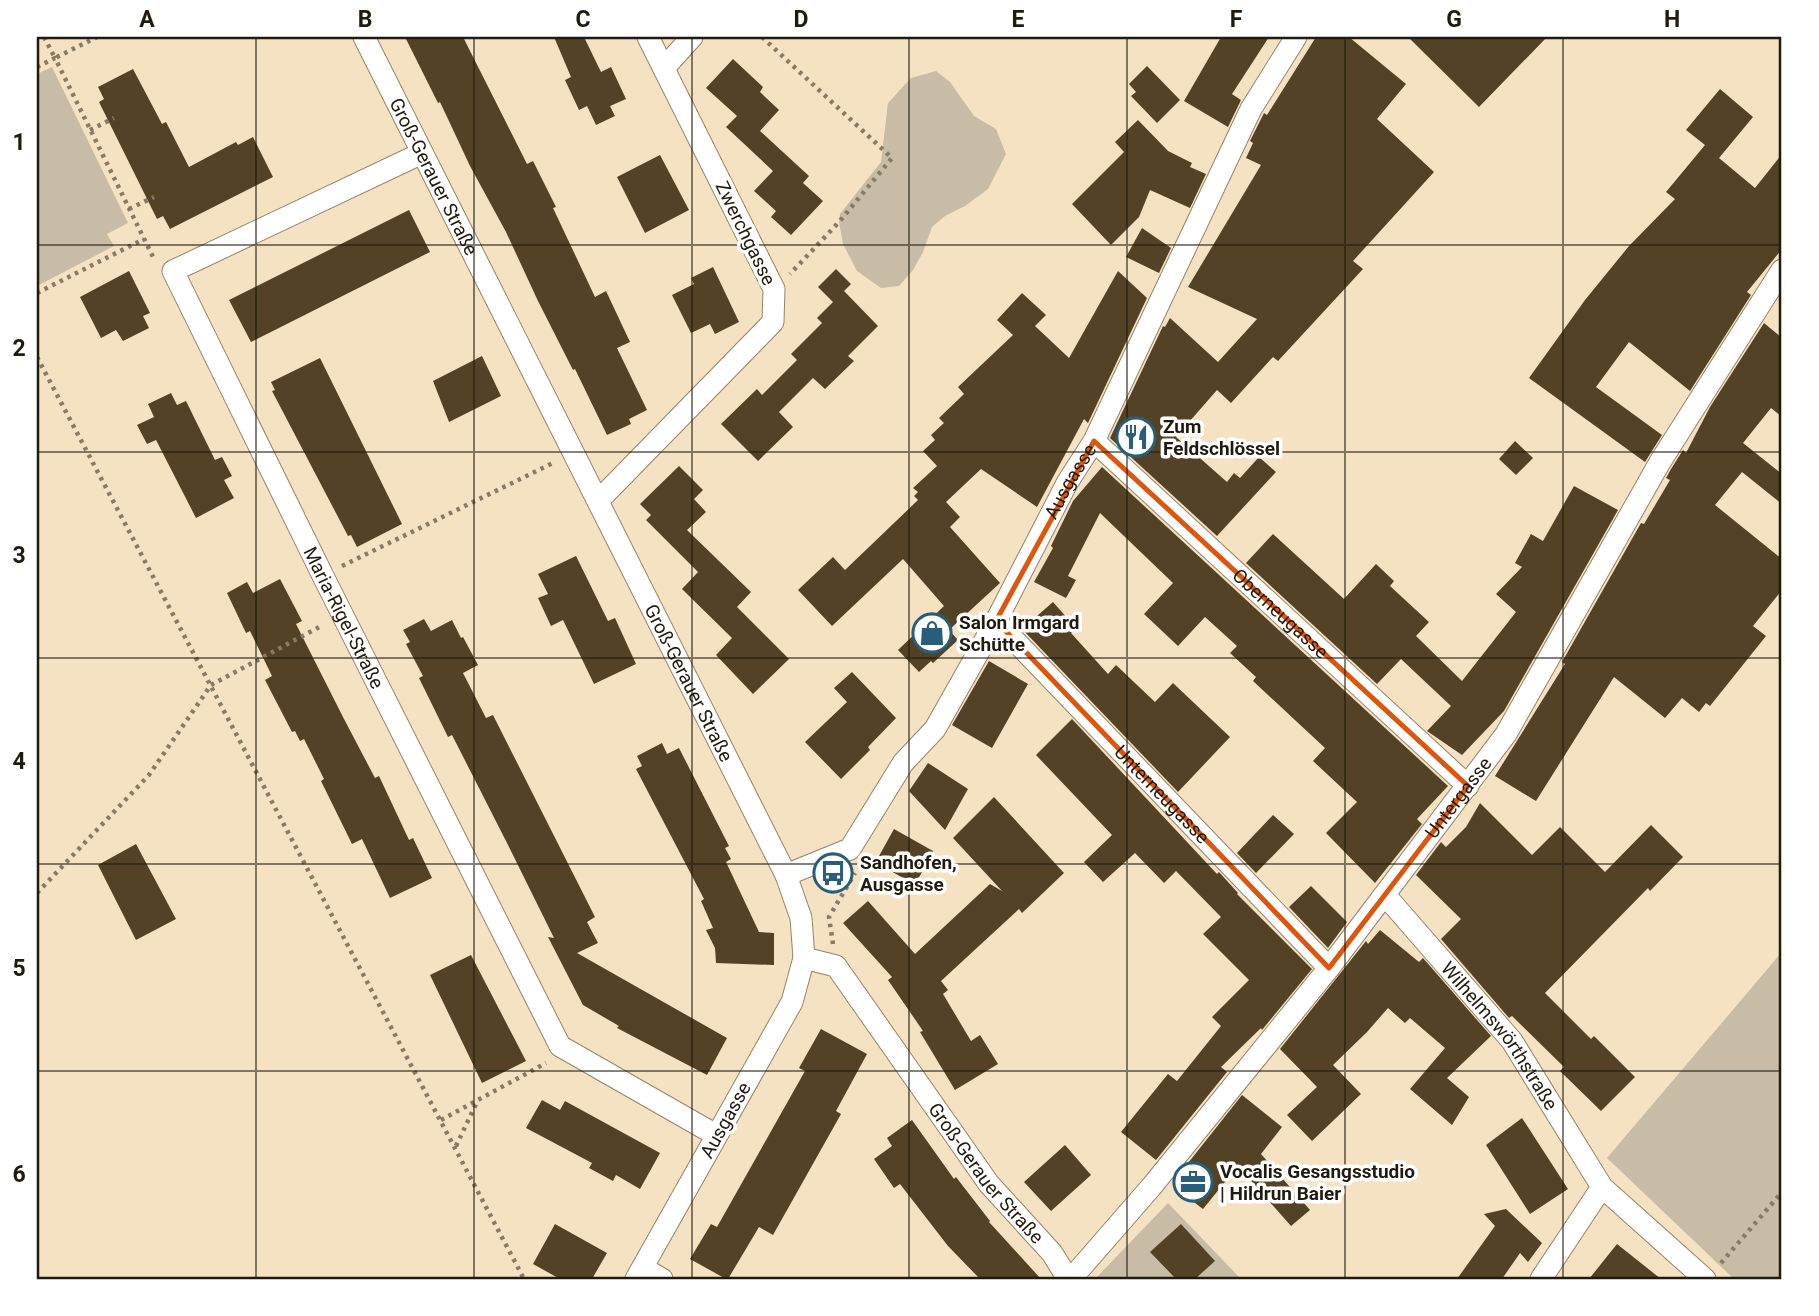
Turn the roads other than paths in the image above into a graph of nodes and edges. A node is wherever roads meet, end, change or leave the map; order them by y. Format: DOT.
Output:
graph roads {
  1 [pos="364,37"];
  2 [pos="648,37"];
  3 [pos="692,37"];
  4 [pos="1296,37"];
  5 [pos="664,68"];
  6 [pos="422,153"];
  7 [pos="1782,270"];
  8 [pos="1094,441"];
  9 [pos="598,501"];
  10 [pos="996,621"];
  11 [pos="1468,786"];
  12 [pos="786,875"];
  13 [pos="1385,895"];
  14 [pos="804,958"];
  15 [pos="1329,968"];
  16 [pos="716,1135"];
  17 [pos="1602,1186"];
  18 [pos="640,1274"];
  19 [pos="1710,1274"];
  20 [pos="662,1279"];
  21 [pos="1070,1279"];
  22 [pos="1541,1279"];
  1 -- 6 [label="street, Groß-Gerauer Straße"];
  2 -- 5 [label="street, Zwerchgasse"];
  3 -- 5 [label="street"];
  4 -- 8 [label="street, Ausgasse"];
  5 -- 9 [label="street, Zwerchgasse"];
  6 -- 9 [label="street, Groß-Gerauer Straße"];
  6 -- 16 [label="street, Maria-Rigel-Straße"];
  7 -- 11 [label="street, Untergasse"];
  8 -- 10 [label="street, Ausgasse"];
  8 -- 11 [label="street, Oberneugasse"];
  9 -- 12 [label="street, Groß-Gerauer Straße"];
  10 -- 12 [label="street, Ausgasse"];
  10 -- 15 [label="street, Unterneugasse"];
  11 -- 13 [label="street, Untergasse"];
  12 -- 14 [label="street, Groß-Gerauer Straße"];
  13 -- 15 [label="street, Untergasse"];
  13 -- 17 [label="street, Wilhelmswörthstraße"];
  14 -- 16 [label="street, Ausgasse"];
  14 -- 21 [label="street, Groß-Gerauer Straße"];
  15 -- 21 [label="street, Untergasse"];
  16 -- 18 [label="street, Ausgasse"];
  17 -- 19 [label="street, Wilhelmswörthstraße"];
  17 -- 22 [label="street"];
  18 -- 20 [label="street"];
}
